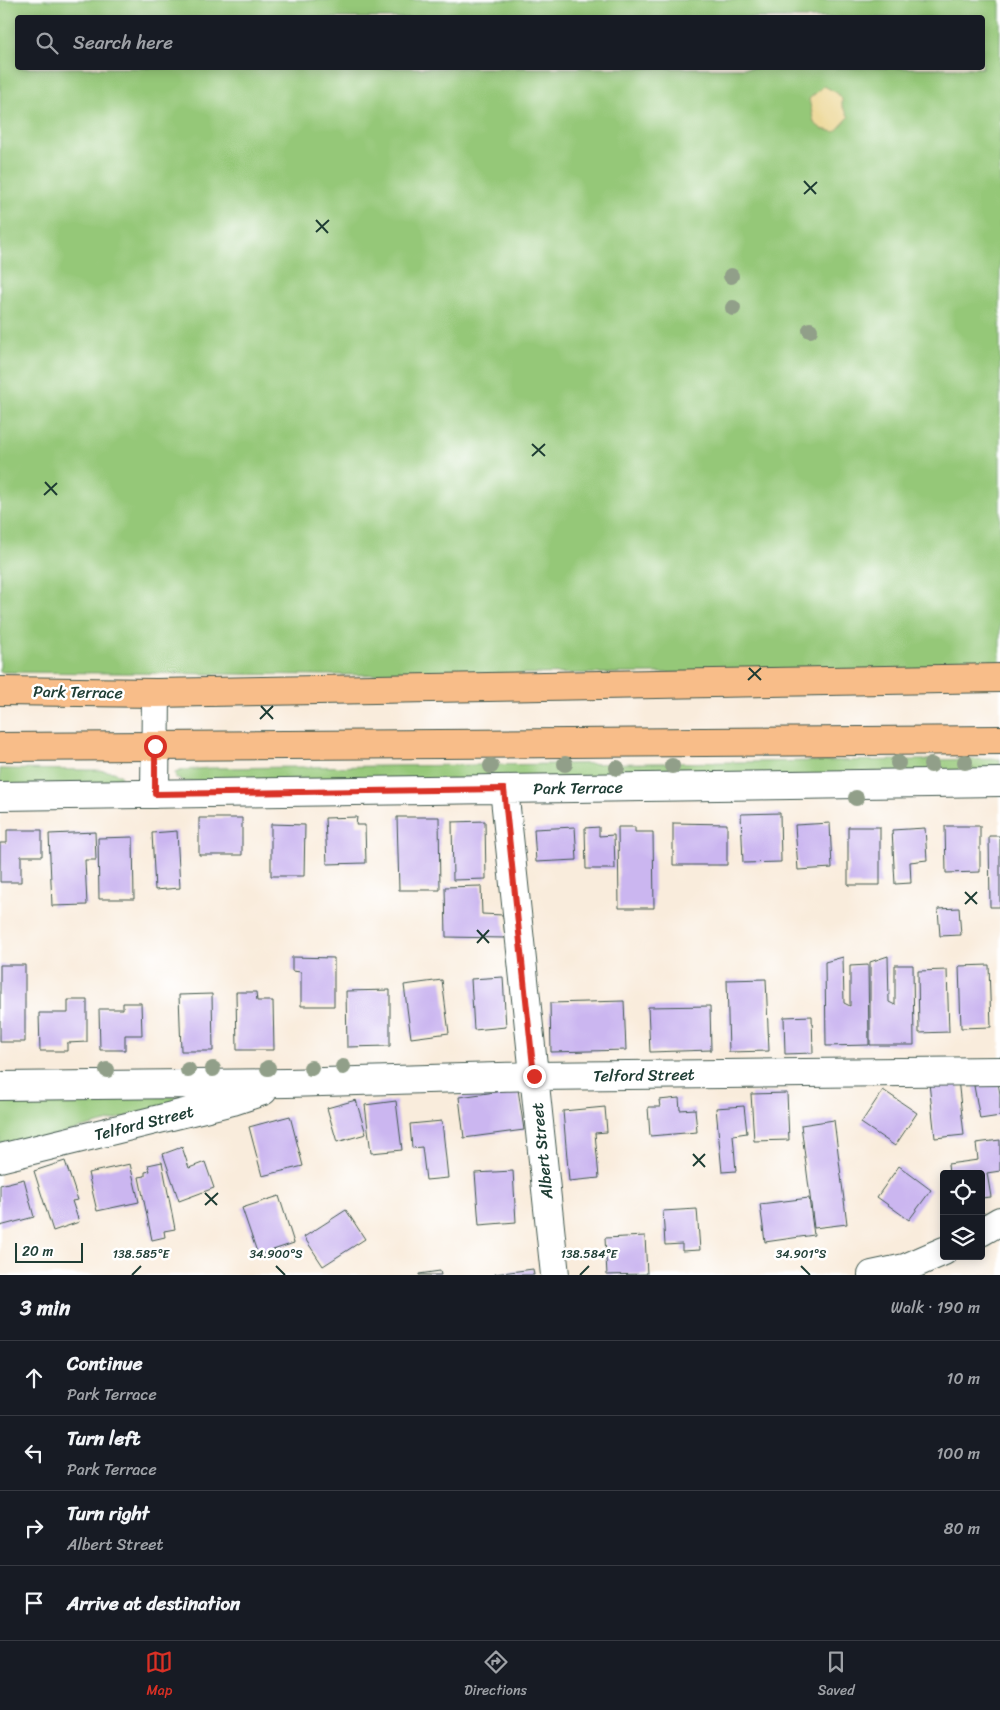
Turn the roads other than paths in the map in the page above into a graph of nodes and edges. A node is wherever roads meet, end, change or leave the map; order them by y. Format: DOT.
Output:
graph roads {
  1 [pos="1000,678"];
  2 [pos="0,691"];
  3 [pos="156,693"];
  4 [pos="1000,740"];
  5 [pos="155,746"];
  6 [pos="0,747"];
  7 [pos="1000,782"];
  8 [pos="504,789"];
  9 [pos="155,794"];
  10 [pos="0,796"];
  11 [pos="1000,1071"];
  12 [pos="534,1076"];
  13 [pos="287,1083"];
  14 [pos="0,1086"];
  15 [pos="0,1158"];
  16 [pos="1000,1221"];
  17 [pos="985,1230"];
  18 [pos="940,1253"];
  19 [pos="556,1275"];
  20 [pos="872,1275"];
  1 -- 3 [label="highway, Park Terrace"];
  2 -- 3 [label="highway, Park Terrace"];
  3 -- 5 [label="street"];
  4 -- 5 [label="highway"];
  5 -- 6 [label="highway"];
  5 -- 9 [label="street"];
  7 -- 8 [label="street, Park Terrace"];
  8 -- 9 [label="street, Park Terrace"];
  8 -- 12 [label="street, Albert Street"];
  9 -- 10 [label="street, Park Terrace"];
  11 -- 12 [label="street, Telford Street"];
  12 -- 13 [label="street, Telford Street"];
  12 -- 19 [label="street, Albert Street"];
  13 -- 14 [label="street, Telford Street"];
  13 -- 15 [label="street, Telford Street"];
  16 -- 17 [label="street"];
  18 -- 20 [label="street"];
}
